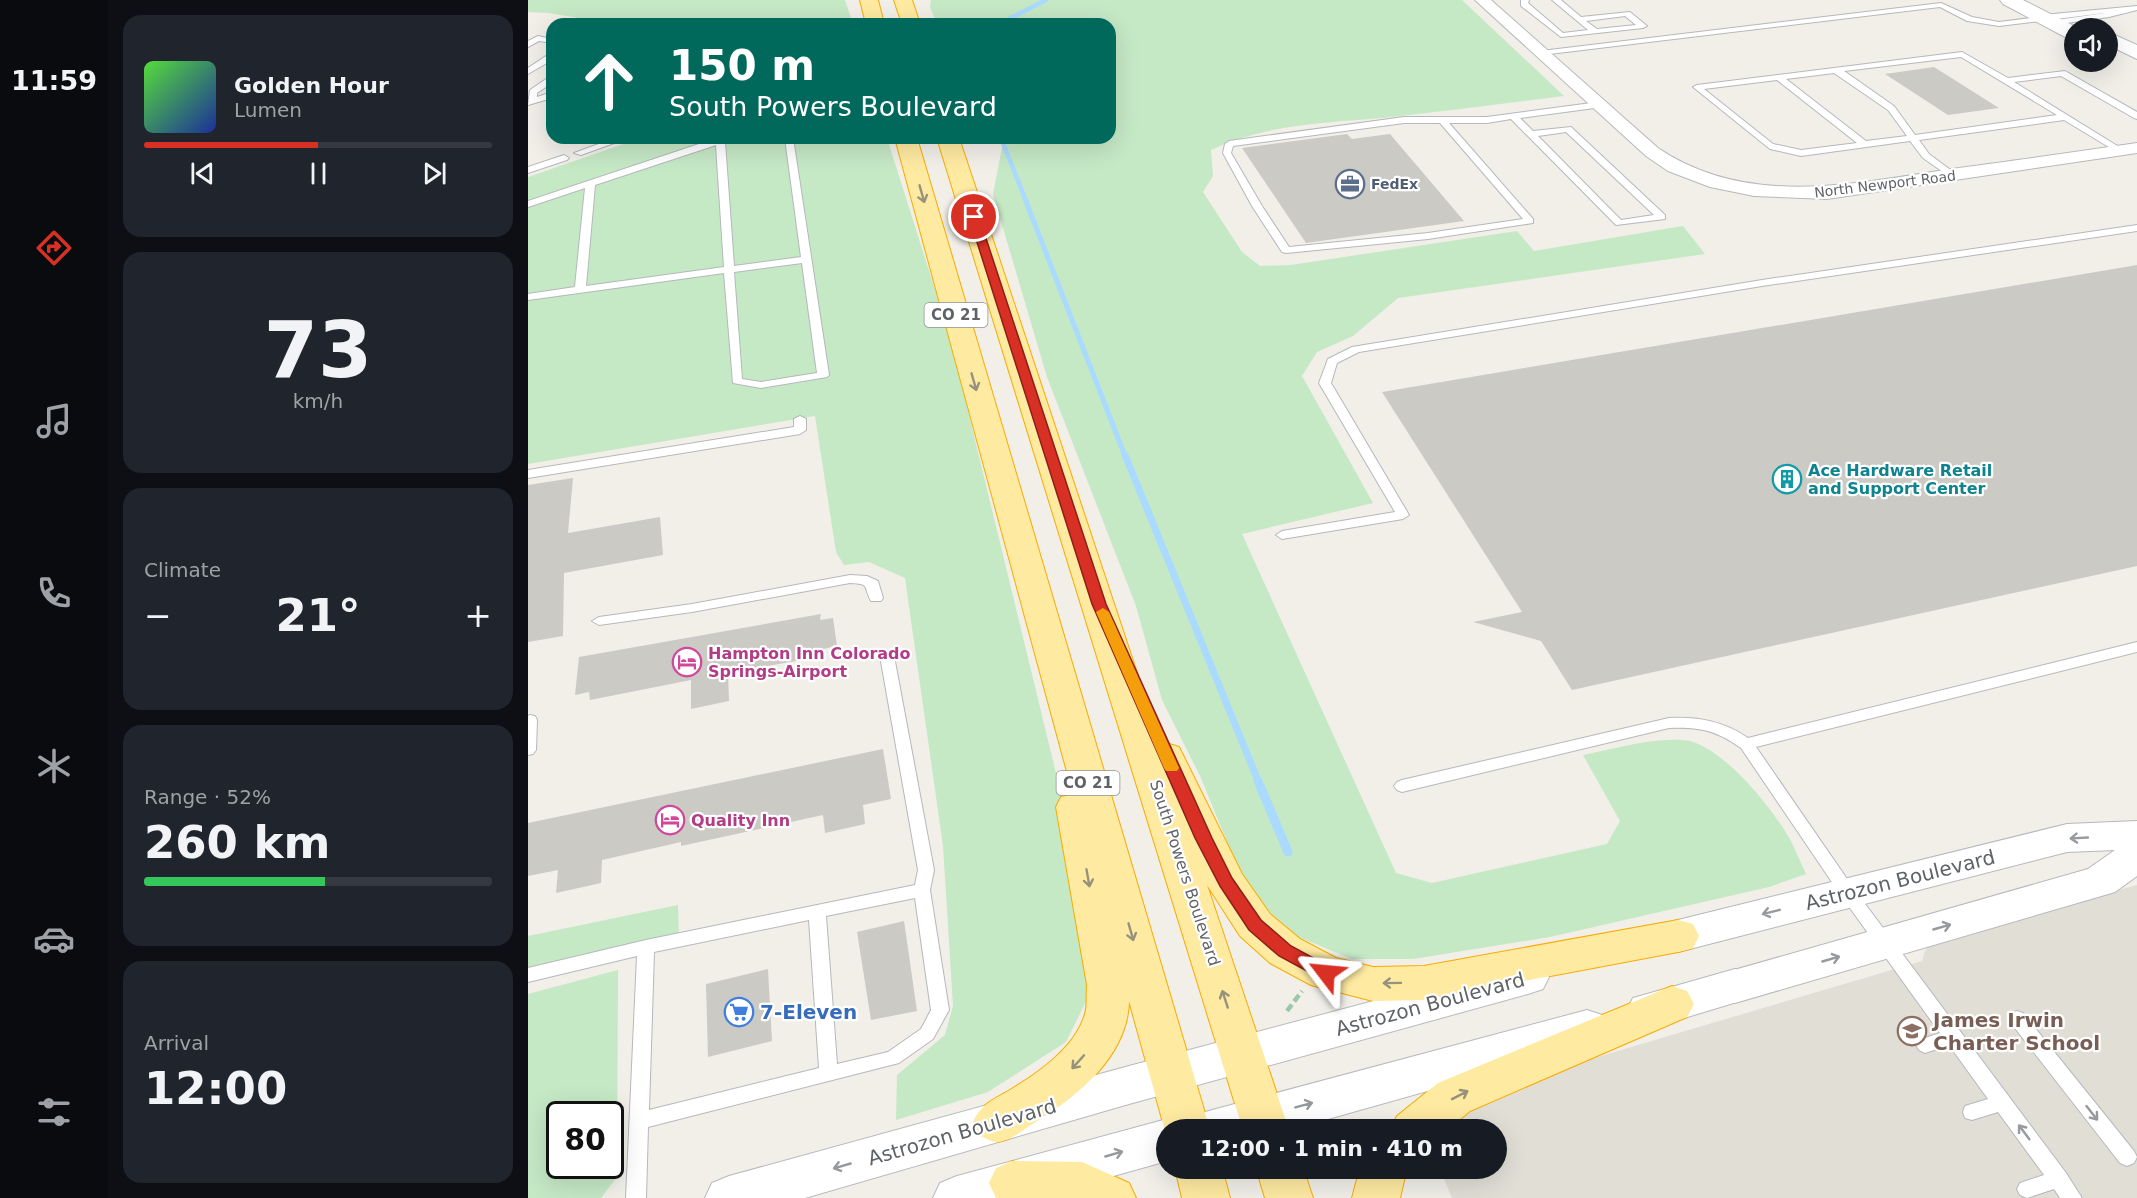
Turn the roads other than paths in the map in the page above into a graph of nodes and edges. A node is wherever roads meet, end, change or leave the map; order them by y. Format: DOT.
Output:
graph roads {
  1 [pos="869,0"];
  2 [pos="903,0"];
  3 [pos="1482,0"];
  4 [pos="1525,0"];
  5 [pos="1556,0"];
  6 [pos="2009,0"];
  7 [pos="2032,0"];
  8 [pos="2137,8"];
  9 [pos="874,18"];
  10 [pos="909,18"];
  11 [pos="1580,19"];
  12 [pos="2062,22"];
  13 [pos="1595,32"];
  14 [pos="546,40"];
  15 [pos="2118,44"];
  16 [pos="528,45"];
  17 [pos="1540,53"];
  18 [pos="2137,53"];
  19 [pos="2118,57"];
  20 [pos="546,60"];
  21 [pos="2137,67"];
  22 [pos="1836,70"];
  23 [pos="528,72"];
  24 [pos="1779,77"];
  25 [pos="2006,81"];
  26 [pos="546,83"];
  27 [pos="546,97"];
  28 [pos="530,102"];
  29 [pos="1599,105"];
  30 [pos="2137,116"];
  31 [pos="1513,117"];
  32 [pos="2065,117"];
  33 [pos="1443,121"];
  34 [pos="1531,134"];
  35 [pos="1914,139"];
  36 [pos="606,144"];
  37 [pos="709,144"];
  38 [pos="724,144"];
  39 [pos="790,144"];
  40 [pos="908,144"];
  41 [pos="950,144"];
  42 [pos="1865,145"];
  43 [pos="2129,149"];
  44 [pos="578,153"];
  45 [pos="564,158"];
  46 [pos="528,170"];
  47 [pos="1953,176"];
  48 [pos="590,184"];
  49 [pos="528,204"];
  50 [pos="2137,228"];
  51 [pos="806,259"];
  52 [pos="729,270"];
  53 [pos="580,290"];
  54 [pos="528,297"];
  55 [pos="800,419"];
  56 [pos="528,474"];
  57 [pos="1005,492"];
  58 [pos="1282,535"];
  59 [pos="876,598"];
  60 [pos="1099,604"];
  61 [pos="599,621"];
  62 [pos="2137,647"];
  63 [pos="886,656"];
  64 [pos="530,720"];
  65 [pos="1746,744"];
  66 [pos="528,750"];
  67 [pos="1402,786"];
  68 [pos="2137,835"];
  69 [pos="2137,855"];
  70 [pos="922,890"];
  71 [pos="1848,893"];
  72 [pos="817,912"];
  73 [pos="1678,936"];
  74 [pos="1886,943"];
  75 [pos="646,947"];
  76 [pos="528,975"];
  77 [pos="1672,1004"];
  78 [pos="2017,1018"];
  79 [pos="1954,1036"];
  80 [pos="1925,1045"];
  81 [pos="1243,1055"];
  82 [pos="1171,1073"];
  83 [pos="829,1074"];
  84 [pos="2002,1103"];
  85 [pos="1972,1112"];
  86 [pos="1184,1119"];
  87 [pos="1263,1119"];
  88 [pos="1278,1119"];
  89 [pos="1427,1119"];
  90 [pos="639,1121"];
  91 [pos="996,1122"];
  92 [pos="1156,1143"];
  93 [pos="2127,1157"];
  94 [pos="1201,1179"];
  95 [pos="1283,1179"];
  96 [pos="1381,1179"];
  97 [pos="2059,1179"];
  98 [pos="1013,1183"];
  99 [pos="2027,1189"];
  100 [pos="636,1198"];
  101 [pos="729,1198"];
  102 [pos="957,1198"];
  103 [pos="1112,1198"];
  104 [pos="1206,1198"];
  105 [pos="1289,1198"];
  106 [pos="1376,1198"];
  107 [pos="2072,1198"];
  1 -- 9 [label="highway"];
  2 -- 10 [label="highway"];
  3 -- 17 [label="street, North Newport Road"];
  4 -- 13 [label="lane"];
  5 -- 11 [label="lane"];
  6 -- 12 [label="main road"];
  7 -- 12 [label="main road"];
  8 -- 12 [label="lane"];
  11 -- 13 [label="lane"];
  11 -- 13 [label="lane"];
  12 -- 17 [label="lane"];
  14 -- 16 [label="lane"];
  15 -- 18 [label="main road"];
  17 -- 29 [label="street, North Newport Road"];
  19 -- 21 [label="main road"];
  20 -- 23 [label="lane"];
  22 -- 24 [label="lane"];
  22 -- 25 [label="lane"];
  22 -- 35 [label="lane"];
  24 -- 42 [label="lane"];
  24 -- 42 [label="lane"];
  25 -- 30 [label="lane"];
  25 -- 32 [label="lane"];
  26 -- 28 [label="lane"];
  27 -- 28 [label="lane"];
  29 -- 31 [label="lane"];
  29 -- 47 [label="street, North Newport Road"];
  31 -- 33 [label="lane"];
  31 -- 34 [label="lane"];
  32 -- 35 [label="lane"];
  32 -- 43 [label="lane"];
  33 -- 33 [label="lane"];
  34 -- 34 [label="lane"];
  35 -- 42 [label="lane"];
  35 -- 47 [label="lane"];
  36 -- 44 [label="lane"];
  37 -- 48 [label="lane"];
  38 -- 52 [label="lane"];
  39 -- 51 [label="lane"];
  40 -- 57 [label="highway, CO 21, one-way"];
  41 -- 60 [label="highway, South Powers Boulevard / CO 21"];
  43 -- 47 [label="street, North Newport Road"];
  45 -- 46 [label="lane"];
  48 -- 49 [label="lane"];
  48 -- 53 [label="lane"];
  50 -- 58 [label="lane"];
  51 -- 52 [label="lane"];
  51 -- 52 [label="lane"];
  52 -- 53 [label="lane"];
  53 -- 54 [label="lane"];
  55 -- 56 [label="lane"];
  57 -- 82 [label="highway, CO 21, one-way"];
  57 -- 91 [label="highway, one-way"];
  59 -- 61 [label="lane"];
  73 -- 60 [label="highway, one-way"];
  81 -- 60 [label="highway, South Powers Boulevard / CO 21, one-way"];
  62 -- 65 [label="lane"];
  63 -- 70 [label="lane"];
  64 -- 66 [label="lane"];
  65 -- 67 [label="lane"];
  65 -- 71 [label="lane"];
  68 -- 71 [label="main road, Astrozon Boulevard, one-way"];
  74 -- 69 [label="main road, one-way"];
  70 -- 72 [label="lane"];
  70 -- 83 [label="lane"];
  71 -- 73 [label="main road, Astrozon Boulevard, one-way"];
  71 -- 74 [label="lane"];
  72 -- 75 [label="lane"];
  72 -- 83 [label="lane"];
  73 -- 81 [label="main road, Astrozon Boulevard"];
  77 -- 74 [label="main road, one-way"];
  74 -- 79 [label="lane"];
  75 -- 76 [label="lane"];
  75 -- 90 [label="lane"];
  88 -- 77 [label="main road, one-way"];
  89 -- 77 [label="highway, one-way"];
  78 -- 93 [label="lane, one-way"];
  79 -- 80 [label="lane"];
  79 -- 84 [label="lane"];
  81 -- 82 [label="main road, Astrozon Boulevard"];
  81 -- 87 [label="highway, South Powers Boulevard / CO 21"];
  82 -- 86 [label="highway, CO 21"];
  82 -- 91 [label="main road, Astrozon Boulevard"];
  83 -- 90 [label="lane"];
  84 -- 85 [label="lane"];
  97 -- 84 [label="lane, one-way"];
  90 -- 100 [label="lane"];
  91 -- 101 [label="main road, Astrozon Boulevard, one-way"];
  98 -- 92 [label="main road, one-way"];
  94 -- 104 [label="highway"];
  95 -- 105 [label="highway"];
  96 -- 106 [label="highway"];
  97 -- 99 [label="lane"];
  97 -- 107 [label="lane"];
  98 -- 102 [label="main road"];
  98 -- 103 [label="highway"];
}
